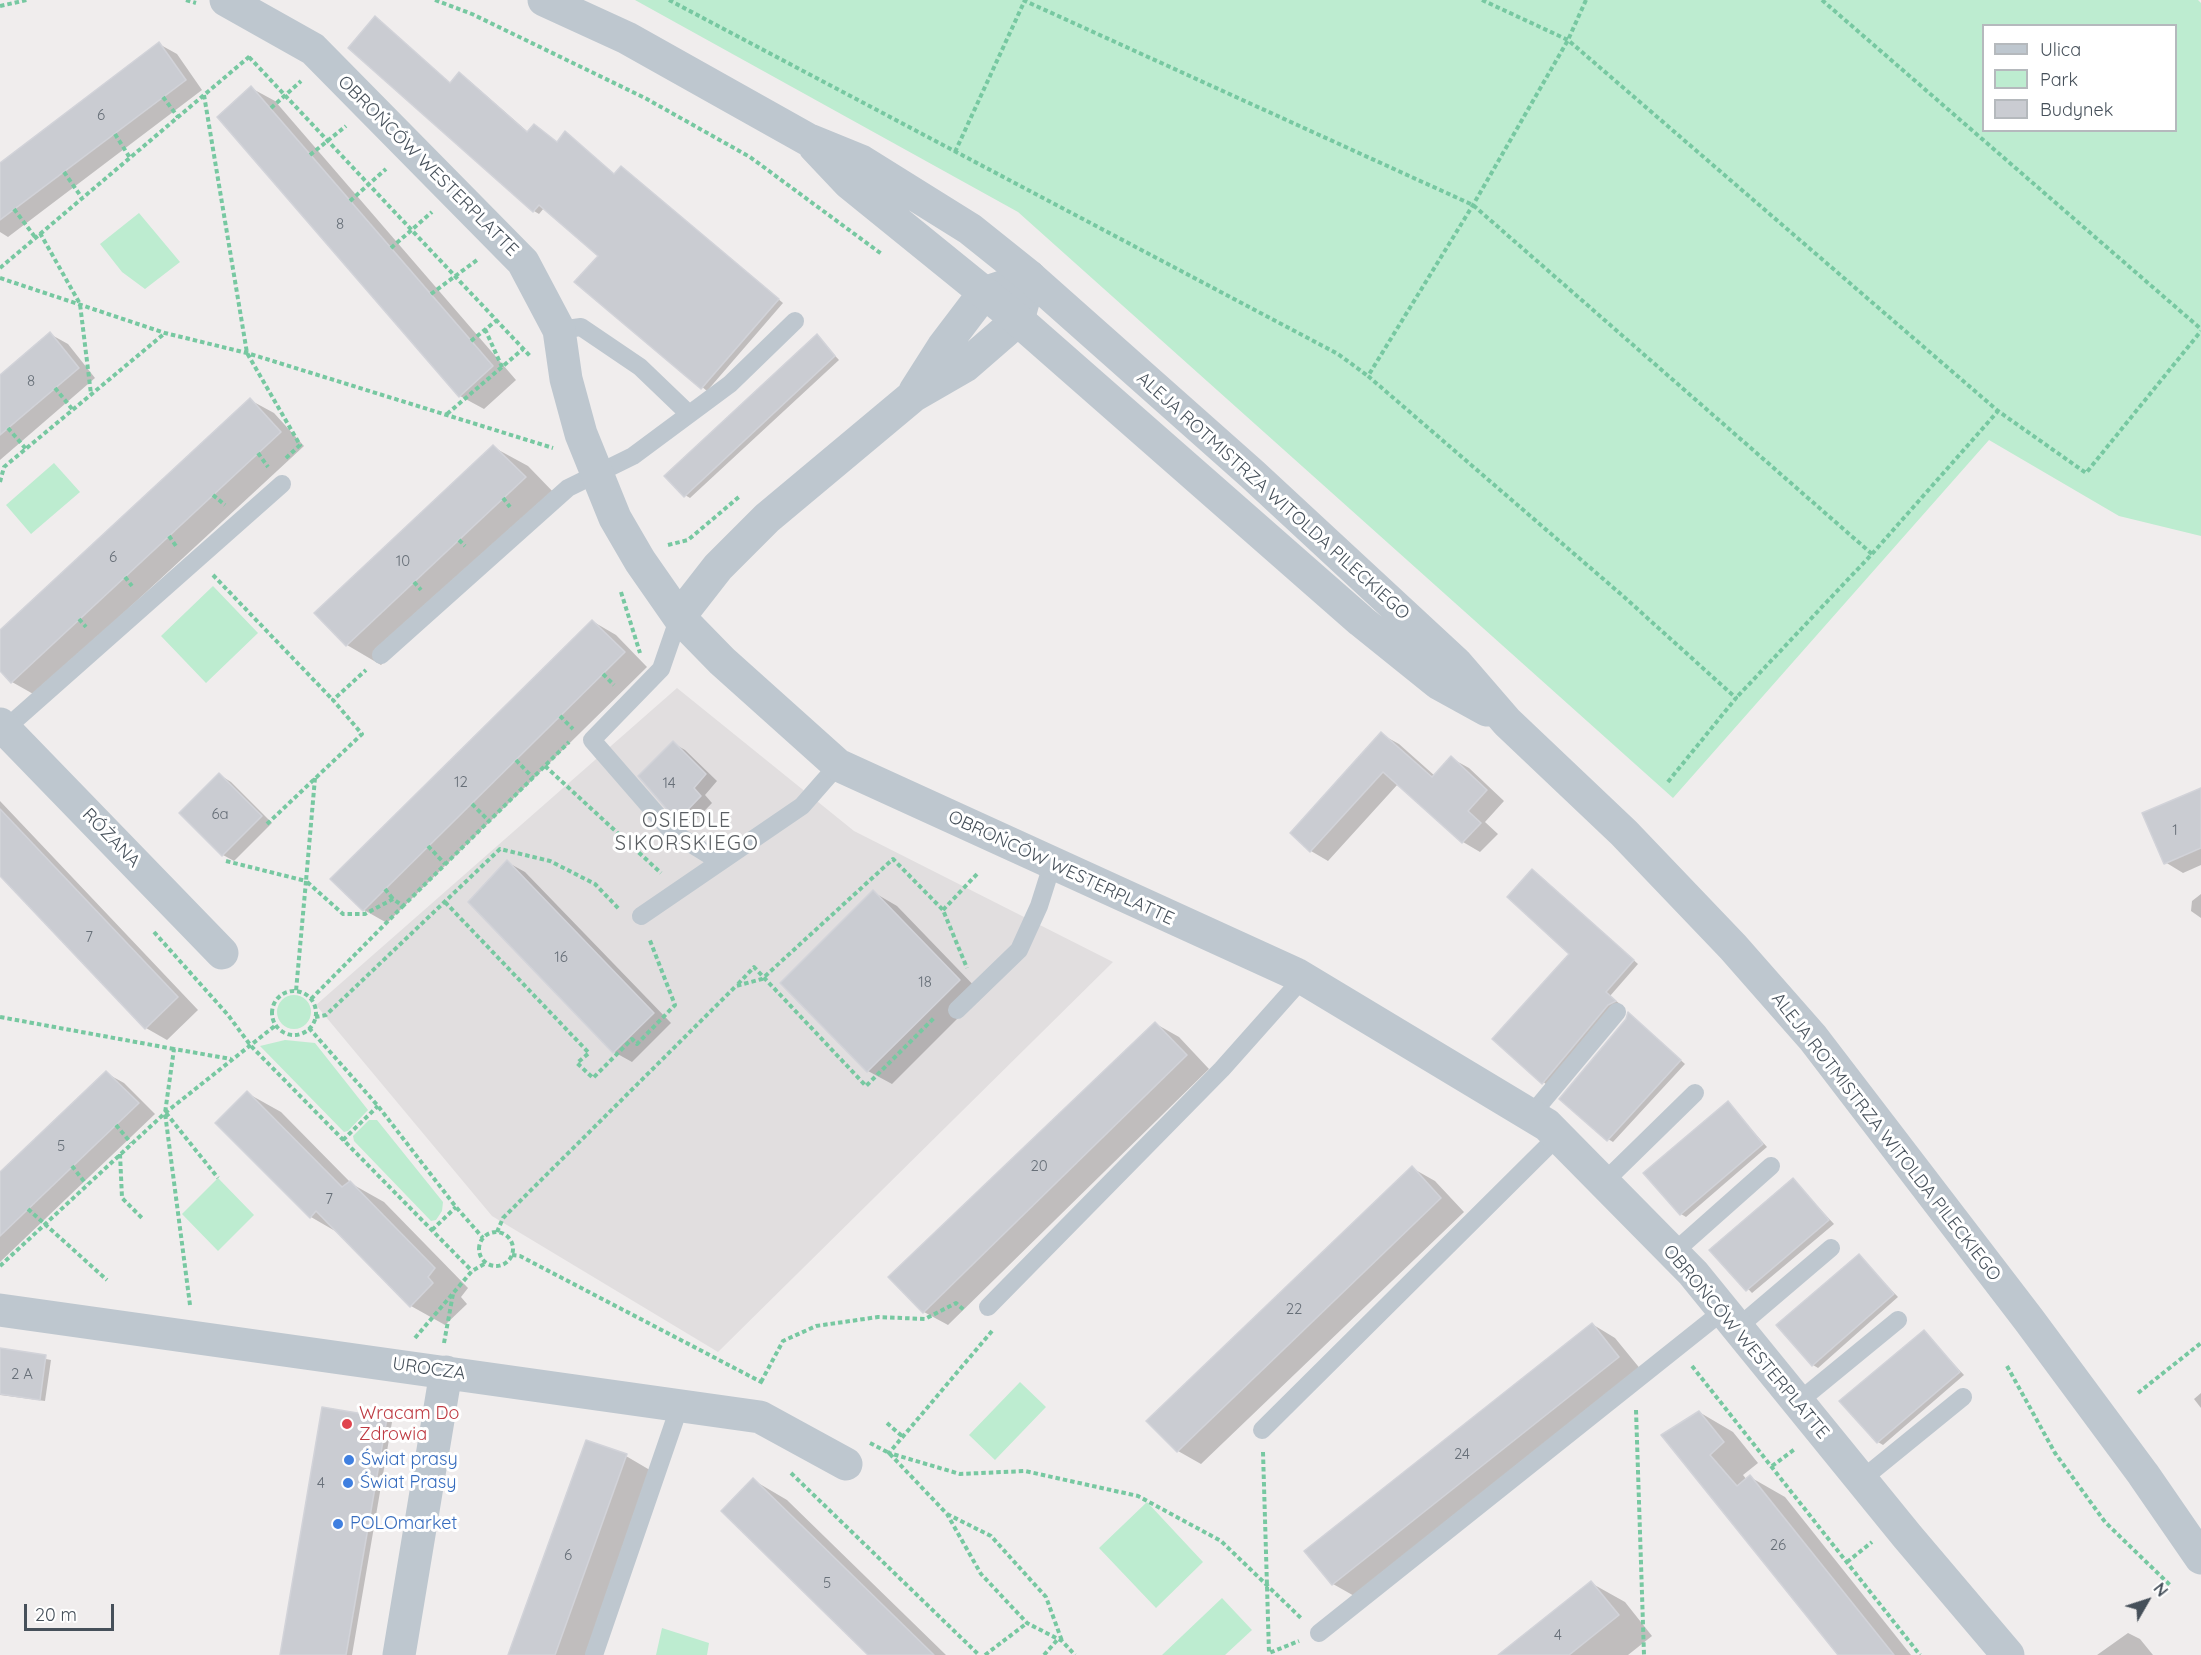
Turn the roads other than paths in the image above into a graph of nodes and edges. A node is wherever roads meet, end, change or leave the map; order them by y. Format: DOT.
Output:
graph roads {
  1 [pos="226,0"];
  2 [pos="544,0"];
  3 [pos="807,139"];
  4 [pos="1030,277"];
  5 [pos="984,293"];
  6 [pos="1018,320"];
  7 [pos="795,321"];
  8 [pos="559,330"];
  9 [pos="913,396"];
  10 [pos="689,414"];
  11 [pos="596,476"];
  12 [pos="282,484"];
  13 [pos="679,617"];
  14 [pos="381,655"];
  15 [pos="1507,722"];
  16 [pos="2,726"];
  17 [pos="838,765"];
  18 [pos="719,861"];
  19 [pos="1052,865"];
  20 [pos="641,916"];
  21 [pos="222,952"];
  22 [pos="1303,978"];
  23 [pos="957,1010"];
  24 [pos="1617,1012"];
  25 [pos="1695,1093"];
  26 [pos="1532,1115"];
  27 [pos="1558,1136"];
  28 [pos="1771,1166"];
  29 [pos="1604,1182"];
  30 [pos="1831,1248"];
  31 [pos="1673,1253"];
  32 [pos="988,1307"];
  33 [pos="0,1310"];
  34 [pos="1730,1319"];
  35 [pos="1899,1320"];
  36 [pos="444,1361"];
  37 [pos="1964,1397"];
  38 [pos="1798,1402"];
  39 [pos="680,1406"];
  40 [pos="1262,1430"];
  41 [pos="846,1464"];
  42 [pos="1861,1480"];
  43 [pos="2201,1558"];
  44 [pos="1319,1633"];
  45 [pos="399,1655"];
  46 [pos="594,1655"];
  47 [pos="2008,1655"];
  1 -- 8 [label="street, OBROŃCÓW WESTERPLATTE"];
  2 -- 3 [label="street, ALEJA ROTMISTRZA WITOLDA PILECKIEGO"];
  3 -- 4 [label="street, ALEJA ROTMISTRZA WITOLDA PILECKIEGO"];
  3 -- 5 [label="street, ALEJA ROTMISTRZA WITOLDA PILECKIEGO"];
  4 -- 5 [label="street"];
  4 -- 6 [label="street"];
  4 -- 15 [label="street, ALEJA ROTMISTRZA WITOLDA PILECKIEGO"];
  5 -- 6 [label="street, ALEJA ROTMISTRZA WITOLDA PILECKIEGO"];
  5 -- 9 [label="street"];
  6 -- 9 [label="street"];
  6 -- 15 [label="street, ALEJA ROTMISTRZA WITOLDA PILECKIEGO"];
  7 -- 10 [label="lane"];
  8 -- 10 [label="lane"];
  8 -- 11 [label="street, OBROŃCÓW WESTERPLATTE"];
  9 -- 13 [label="street"];
  10 -- 11 [label="lane"];
  11 -- 13 [label="street, OBROŃCÓW WESTERPLATTE"];
  11 -- 14 [label="lane"];
  12 -- 16 [label="lane"];
  13 -- 17 [label="street, OBROŃCÓW WESTERPLATTE"];
  13 -- 18 [label="lane"];
  15 -- 43 [label="street, ALEJA ROTMISTRZA WITOLDA PILECKIEGO"];
  16 -- 21 [label="street, RÓŻANA"];
  17 -- 18 [label="lane"];
  17 -- 19 [label="street, OBROŃCÓW WESTERPLATTE"];
  18 -- 20 [label="lane"];
  19 -- 22 [label="street, OBROŃCÓW WESTERPLATTE"];
  19 -- 23 [label="lane"];
  22 -- 26 [label="street, OBROŃCÓW WESTERPLATTE"];
  22 -- 32 [label="lane"];
  24 -- 26 [label="lane"];
  25 -- 29 [label="lane"];
  26 -- 27 [label="street, OBROŃCÓW WESTERPLATTE"];
  27 -- 29 [label="street, OBROŃCÓW WESTERPLATTE"];
  27 -- 40 [label="lane"];
  28 -- 31 [label="lane"];
  29 -- 31 [label="street, OBROŃCÓW WESTERPLATTE"];
  30 -- 34 [label="lane"];
  31 -- 34 [label="street, OBROŃCÓW WESTERPLATTE"];
  33 -- 36 [label="street, UROCZA"];
  34 -- 38 [label="street, OBROŃCÓW WESTERPLATTE"];
  34 -- 44 [label="lane"];
  35 -- 38 [label="lane"];
  36 -- 39 [label="street, UROCZA"];
  36 -- 45 [label="street"];
  37 -- 42 [label="lane"];
  38 -- 42 [label="street, OBROŃCÓW WESTERPLATTE"];
  39 -- 41 [label="street, UROCZA"];
  39 -- 46 [label="lane"];
  42 -- 47 [label="street, OBROŃCÓW WESTERPLATTE"];
}
